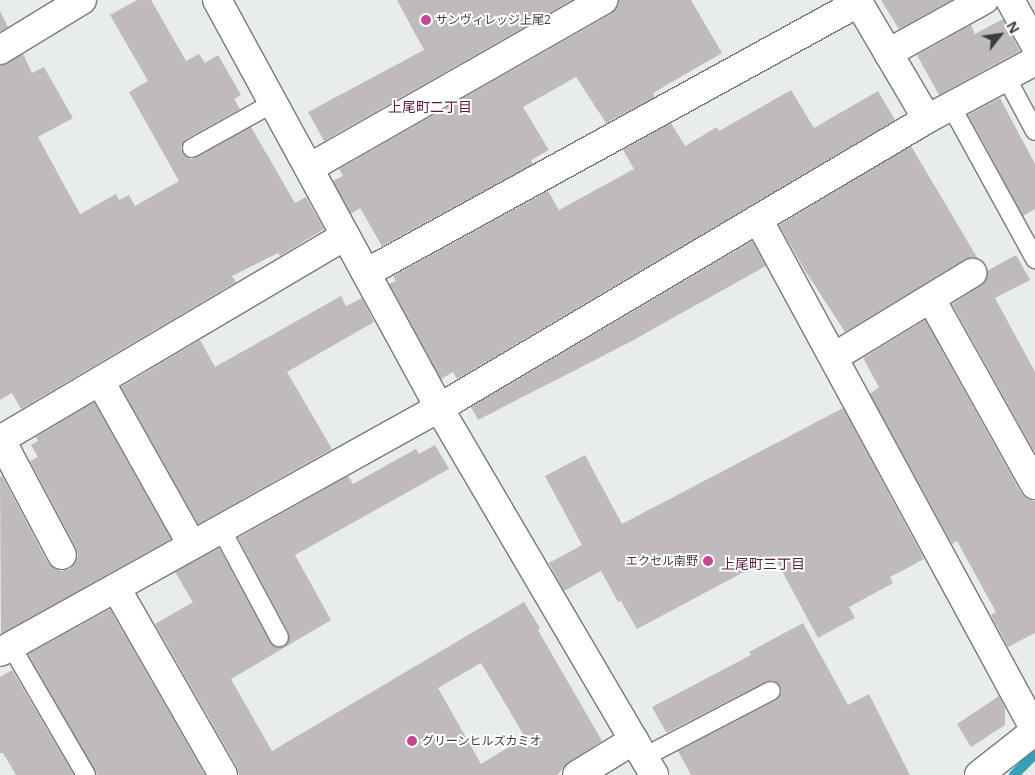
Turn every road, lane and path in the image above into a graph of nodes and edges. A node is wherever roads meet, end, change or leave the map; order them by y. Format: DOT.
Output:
graph roads {
  1 [pos="82,0"];
  2 [pos="217,0"];
  3 [pos="603,0"];
  4 [pos="984,0"];
  5 [pos="1010,0"];
  6 [pos="857,1"];
  7 [pos="1035,44"];
  8 [pos="0,50"];
  9 [pos="888,53"];
  10 [pos="1035,61"];
  11 [pos="1006,77"];
  12 [pos="273,103"];
  13 [pos="951,106"];
  14 [pos="927,119"];
  15 [pos="1035,131"];
  16 [pos="192,148"];
  17 [pos="309,168"];
  18 [pos="758,219"];
  19 [pos="345,236"];
  20 [pos="1035,259"];
  21 [pos="366,273"];
  22 [pos="972,273"];
  23 [pos="931,298"];
  24 [pos="834,357"];
  25 [pos="100,381"];
  26 [pos="439,408"];
  27 [pos="0,440"];
  28 [pos="1035,485"];
  29 [pos="221,529"];
  30 [pos="192,545"];
  31 [pos="62,555"];
  32 [pos="116,588"];
  33 [pos="280,637"];
  34 [pos="5,649"];
  35 [pos="771,691"];
  36 [pos="1035,730"];
  37 [pos="644,757"];
  38 [pos="86,775"];
  39 [pos="223,775"];
  40 [pos="577,775"];
  41 [pos="979,775"];
  1 -- 8 [label="street"];
  2 -- 12 [label="street"];
  3 -- 17 [label="street"];
  4 -- 9 [label="street"];
  5 -- 7 [label="street"];
  6 -- 9 [label="street"];
  6 -- 21 [label="street"];
  9 -- 14 [label="street"];
  10 -- 11 [label="street"];
  11 -- 13 [label="street"];
  11 -- 15 [label="lane"];
  12 -- 16 [label="lane"];
  12 -- 17 [label="street"];
  13 -- 14 [label="street"];
  13 -- 20 [label="lane"];
  14 -- 18 [label="street"];
  17 -- 19 [label="street"];
  18 -- 24 [label="street"];
  18 -- 26 [label="street"];
  19 -- 21 [label="street"];
  19 -- 25 [label="street"];
  21 -- 26 [label="street"];
  22 -- 23 [label="street"];
  23 -- 24 [label="street"];
  23 -- 28 [label="street"];
  24 -- 36 [label="street"];
  25 -- 27 [label="street"];
  25 -- 30 [label="street"];
  26 -- 29 [label="street"];
  26 -- 37 [label="street"];
  27 -- 31 [label="street"];
  29 -- 30 [label="street"];
  29 -- 33 [label="lane"];
  30 -- 32 [label="street"];
  32 -- 34 [label="street"];
  32 -- 39 [label="street"];
  34 -- 38 [label="lane"];
  35 -- 37 [label="lane"];
  36 -- 41 [label="street"];
  37 -- 40 [label="street"];
}
